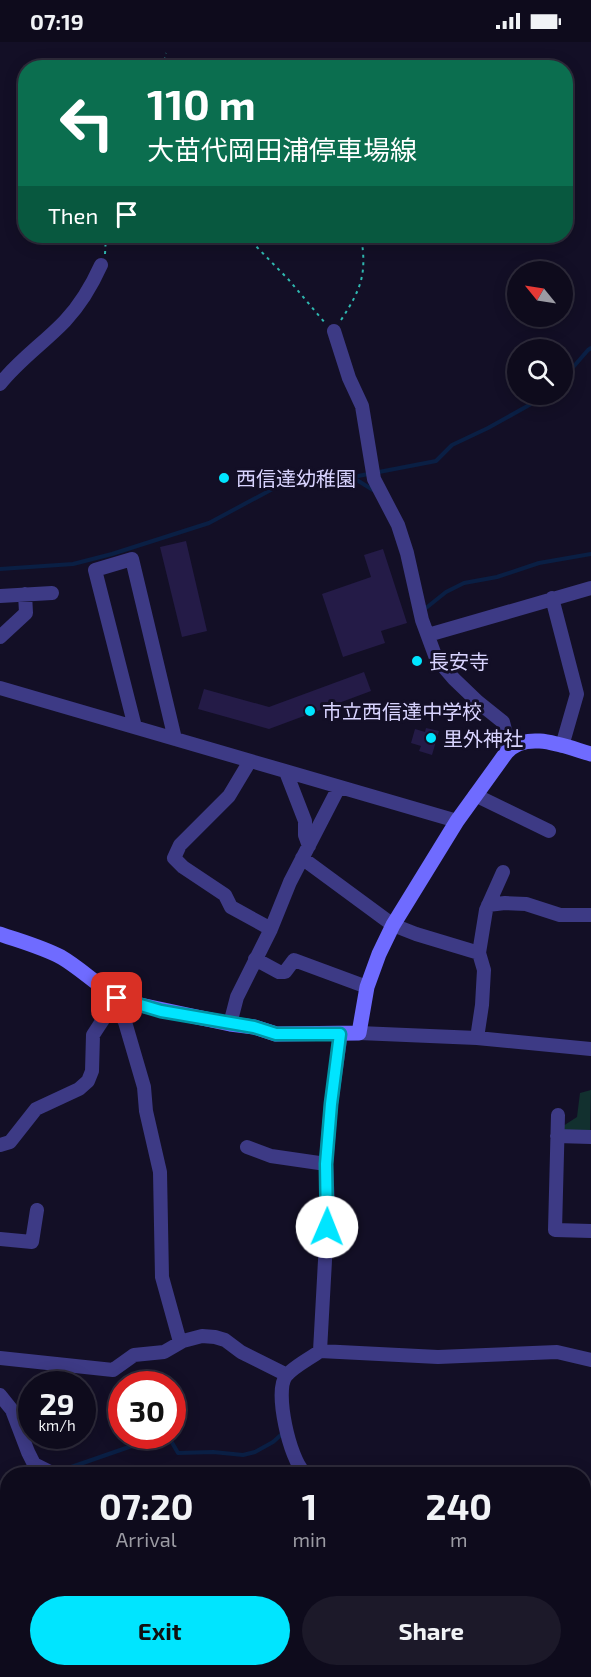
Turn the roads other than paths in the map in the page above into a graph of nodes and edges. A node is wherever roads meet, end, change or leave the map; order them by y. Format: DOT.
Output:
graph roads {
  1 [pos="101,265"];
  2 [pos="334,331"];
  3 [pos="0,384"];
  4 [pos="591,588"];
  5 [pos="52,592"];
  6 [pos="25,594"];
  7 [pos="0,596"];
  8 [pos="552,598"];
  9 [pos="428,635"];
  10 [pos="0,637"];
  11 [pos="0,688"];
  12 [pos="591,690"];
  13 [pos="577,694"];
  14 [pos="135,728"];
  15 [pos="175,739"];
  16 [pos="562,746"];
  17 [pos="506,753"];
  18 [pos="591,754"];
  19 [pos="250,761"];
  20 [pos="286,771"];
  21 [pos="339,787"];
  22 [pos="475,795"];
  23 [pos="457,821"];
  24 [pos="549,831"];
  25 [pos="305,852"];
  26 [pos="503,872"];
  27 [pos="488,905"];
  28 [pos="591,915"];
  29 [pos="393,925"];
  30 [pos="271,929"];
  31 [pos="0,934"];
  32 [pos="479,953"];
  33 [pos="255,959"];
  34 [pos="367,987"];
  35 [pos="116,1000"];
  36 [pos="230,1024"];
  37 [pos="359,1033"];
  38 [pos="340,1034"];
  39 [pos="477,1038"];
  40 [pos="591,1049"];
  41 [pos="558,1114"];
  42 [pos="557,1136"];
  43 [pos="591,1137"];
  44 [pos="0,1145"];
  45 [pos="247,1147"];
  46 [pos="326,1164"];
  47 [pos="37,1210"];
  48 [pos="591,1231"];
  49 [pos="0,1239"];
  50 [pos="180,1342"];
  51 [pos="320,1351"];
  52 [pos="0,1358"];
  53 [pos="591,1360"];
  54 [pos="286,1375"];
  55 [pos="0,1395"];
  56 [pos="40,1467"];
  57 [pos="297,1467"];
  1 -- 3 [label="street"];
  2 -- 9 [label="street"];
  4 -- 8 [label="street"];
  5 -- 6 [label="street"];
  6 -- 7 [label="street"];
  6 -- 10 [label="street"];
  8 -- 9 [label="street"];
  8 -- 13 [label="street"];
  9 -- 17 [label="street"];
  11 -- 14 [label="street"];
  12 -- 13 [label="street"];
  13 -- 16 [label="street"];
  14 -- 15 [label="street"];
  14 -- 15 [label="street"];
  15 -- 19 [label="street"];
  16 -- 17 [label="main road"];
  16 -- 18 [label="main road"];
  17 -- 22 [label="main road"];
  19 -- 20 [label="street"];
  19 -- 30 [label="street"];
  20 -- 21 [label="street"];
  20 -- 25 [label="street"];
  21 -- 23 [label="street"];
  21 -- 25 [label="street"];
  22 -- 23 [label="main road"];
  22 -- 24 [label="street"];
  23 -- 29 [label="main road"];
  25 -- 29 [label="street"];
  25 -- 30 [label="street"];
  26 -- 27 [label="street"];
  27 -- 28 [label="street"];
  27 -- 32 [label="street"];
  29 -- 32 [label="street"];
  29 -- 34 [label="main road"];
  30 -- 33 [label="street"];
  31 -- 35 [label="main road"];
  32 -- 39 [label="street"];
  33 -- 34 [label="street"];
  33 -- 36 [label="street"];
  34 -- 37 [label="main road"];
  35 -- 36 [label="main road"];
  35 -- 44 [label="street"];
  35 -- 50 [label="street"];
  36 -- 38 [label="main road"];
  37 -- 38 [label="main road"];
  37 -- 39 [label="street"];
  38 -- 46 [label="street"];
  39 -- 40 [label="street"];
  41 -- 42 [label="street"];
  42 -- 43 [label="street"];
  42 -- 48 [label="street"];
  45 -- 46 [label="street"];
  46 -- 51 [label="street"];
  47 -- 49 [label="street"];
  50 -- 52 [label="street"];
  50 -- 54 [label="street"];
  51 -- 53 [label="street"];
  51 -- 54 [label="street"];
  54 -- 57 [label="street"];
  55 -- 56 [label="street"];
}
